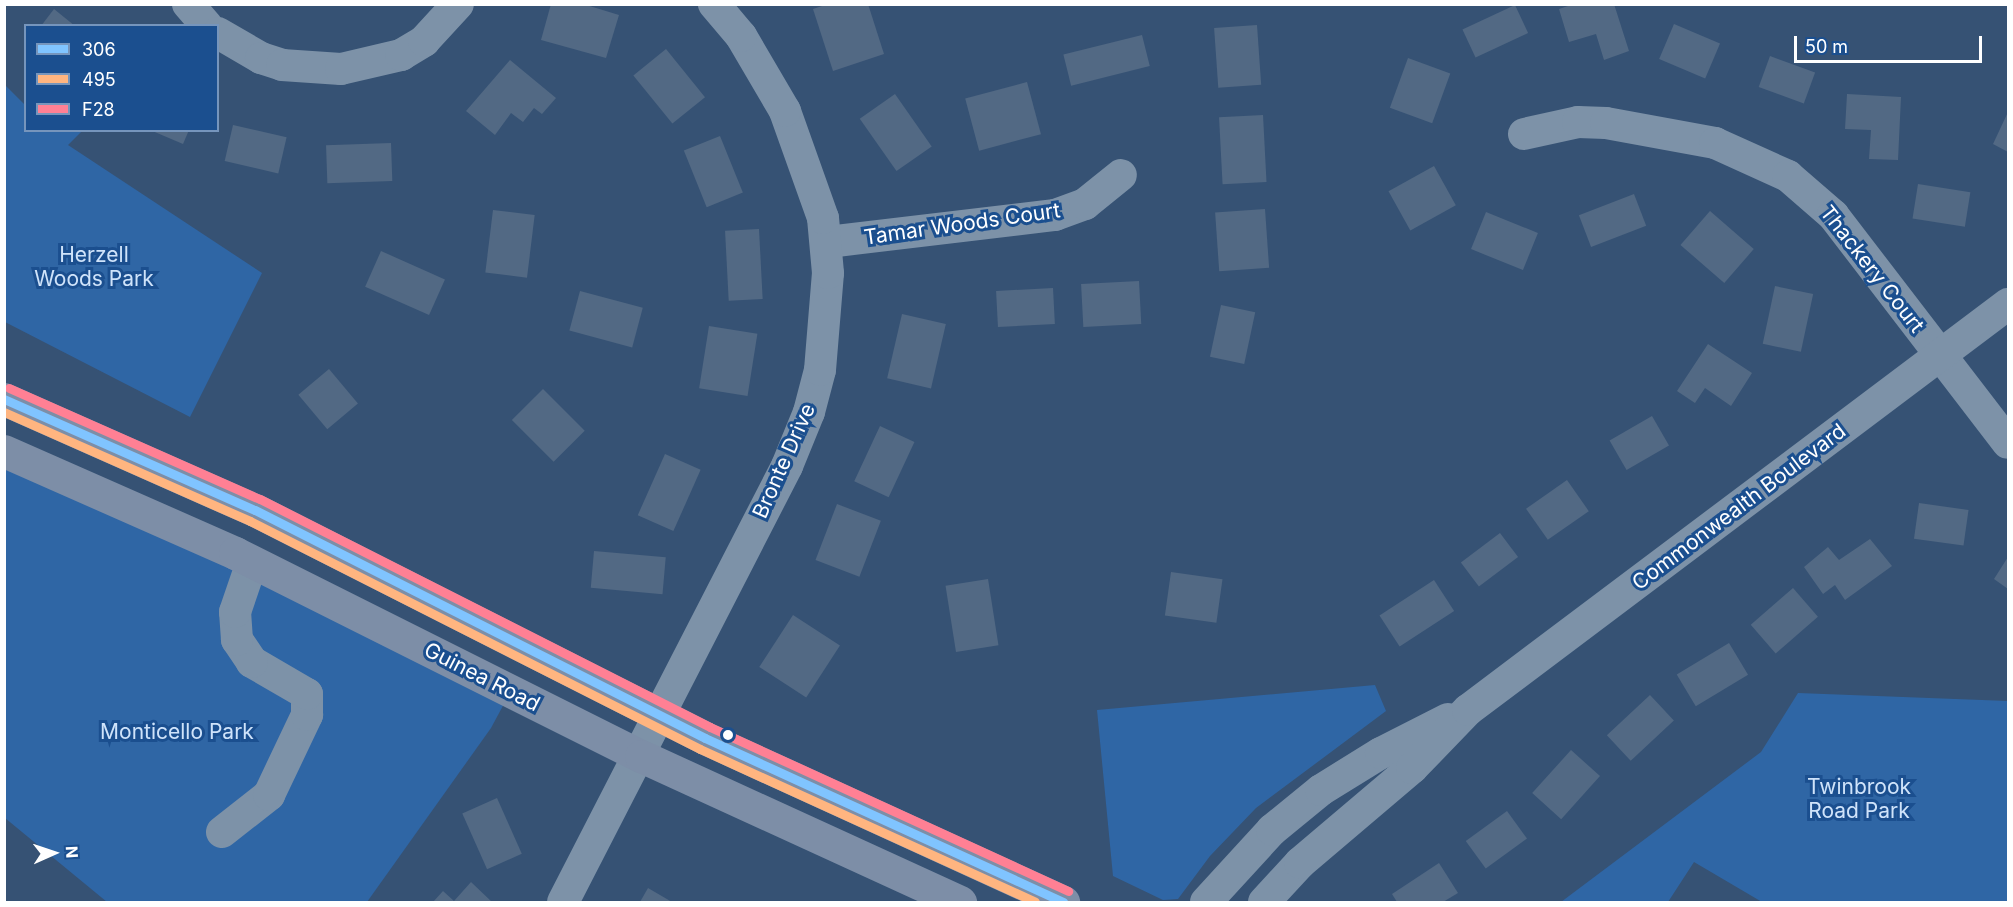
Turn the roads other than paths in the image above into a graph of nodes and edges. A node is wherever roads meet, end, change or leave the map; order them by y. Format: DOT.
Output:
graph roads {
  1 [pos="188,4"];
  2 [pos="458,4"];
  3 [pos="715,5"];
  4 [pos="205,24"];
  5 [pos="219,34"];
  6 [pos="1524,134"];
  7 [pos="1121,175"];
  8 [pos="828,242"];
  9 [pos="2008,304"];
  10 [pos="1940,357"];
  11 [pos="4,399"];
  12 [pos="2008,443"];
  13 [pos="4,451"];
  14 [pos="252,562"];
  15 [pos="1468,710"];
  16 [pos="660,713"];
  17 [pos="640,756"];
  18 [pos="222,832"];
  19 [pos="563,903"];
  20 [pos="960,903"];
  21 [pos="1063,903"];
  22 [pos="1206,903"];
  23 [pos="1264,903"];
  1 -- 4 [label="street"];
  2 -- 5 [label="street"];
  3 -- 8 [label="street, Bronte Drive"];
  6 -- 10 [label="street, Thackery Court"];
  7 -- 8 [label="street, Tamar Woods Court"];
  8 -- 16 [label="street, Bronte Drive"];
  9 -- 10 [label="street, Commonwealth Boulevard"];
  10 -- 12 [label="street, Thackery Court"];
  10 -- 15 [label="street, Commonwealth Boulevard"];
  11 -- 16 [label="main road"];
  13 -- 14 [label="main road, Guinea Road"];
  14 -- 17 [label="main road, Guinea Road"];
  14 -- 18 [label="street"];
  15 -- 22 [label="street, Commonwealth Boulevard"];
  15 -- 23 [label="street, Commonwealth Boulevard"];
  16 -- 17 [label="street, Bronte Drive"];
  16 -- 21 [label="main road"];
  17 -- 19 [label="street, Bronte Drive"];
  17 -- 20 [label="main road, Guinea Road"];
}
